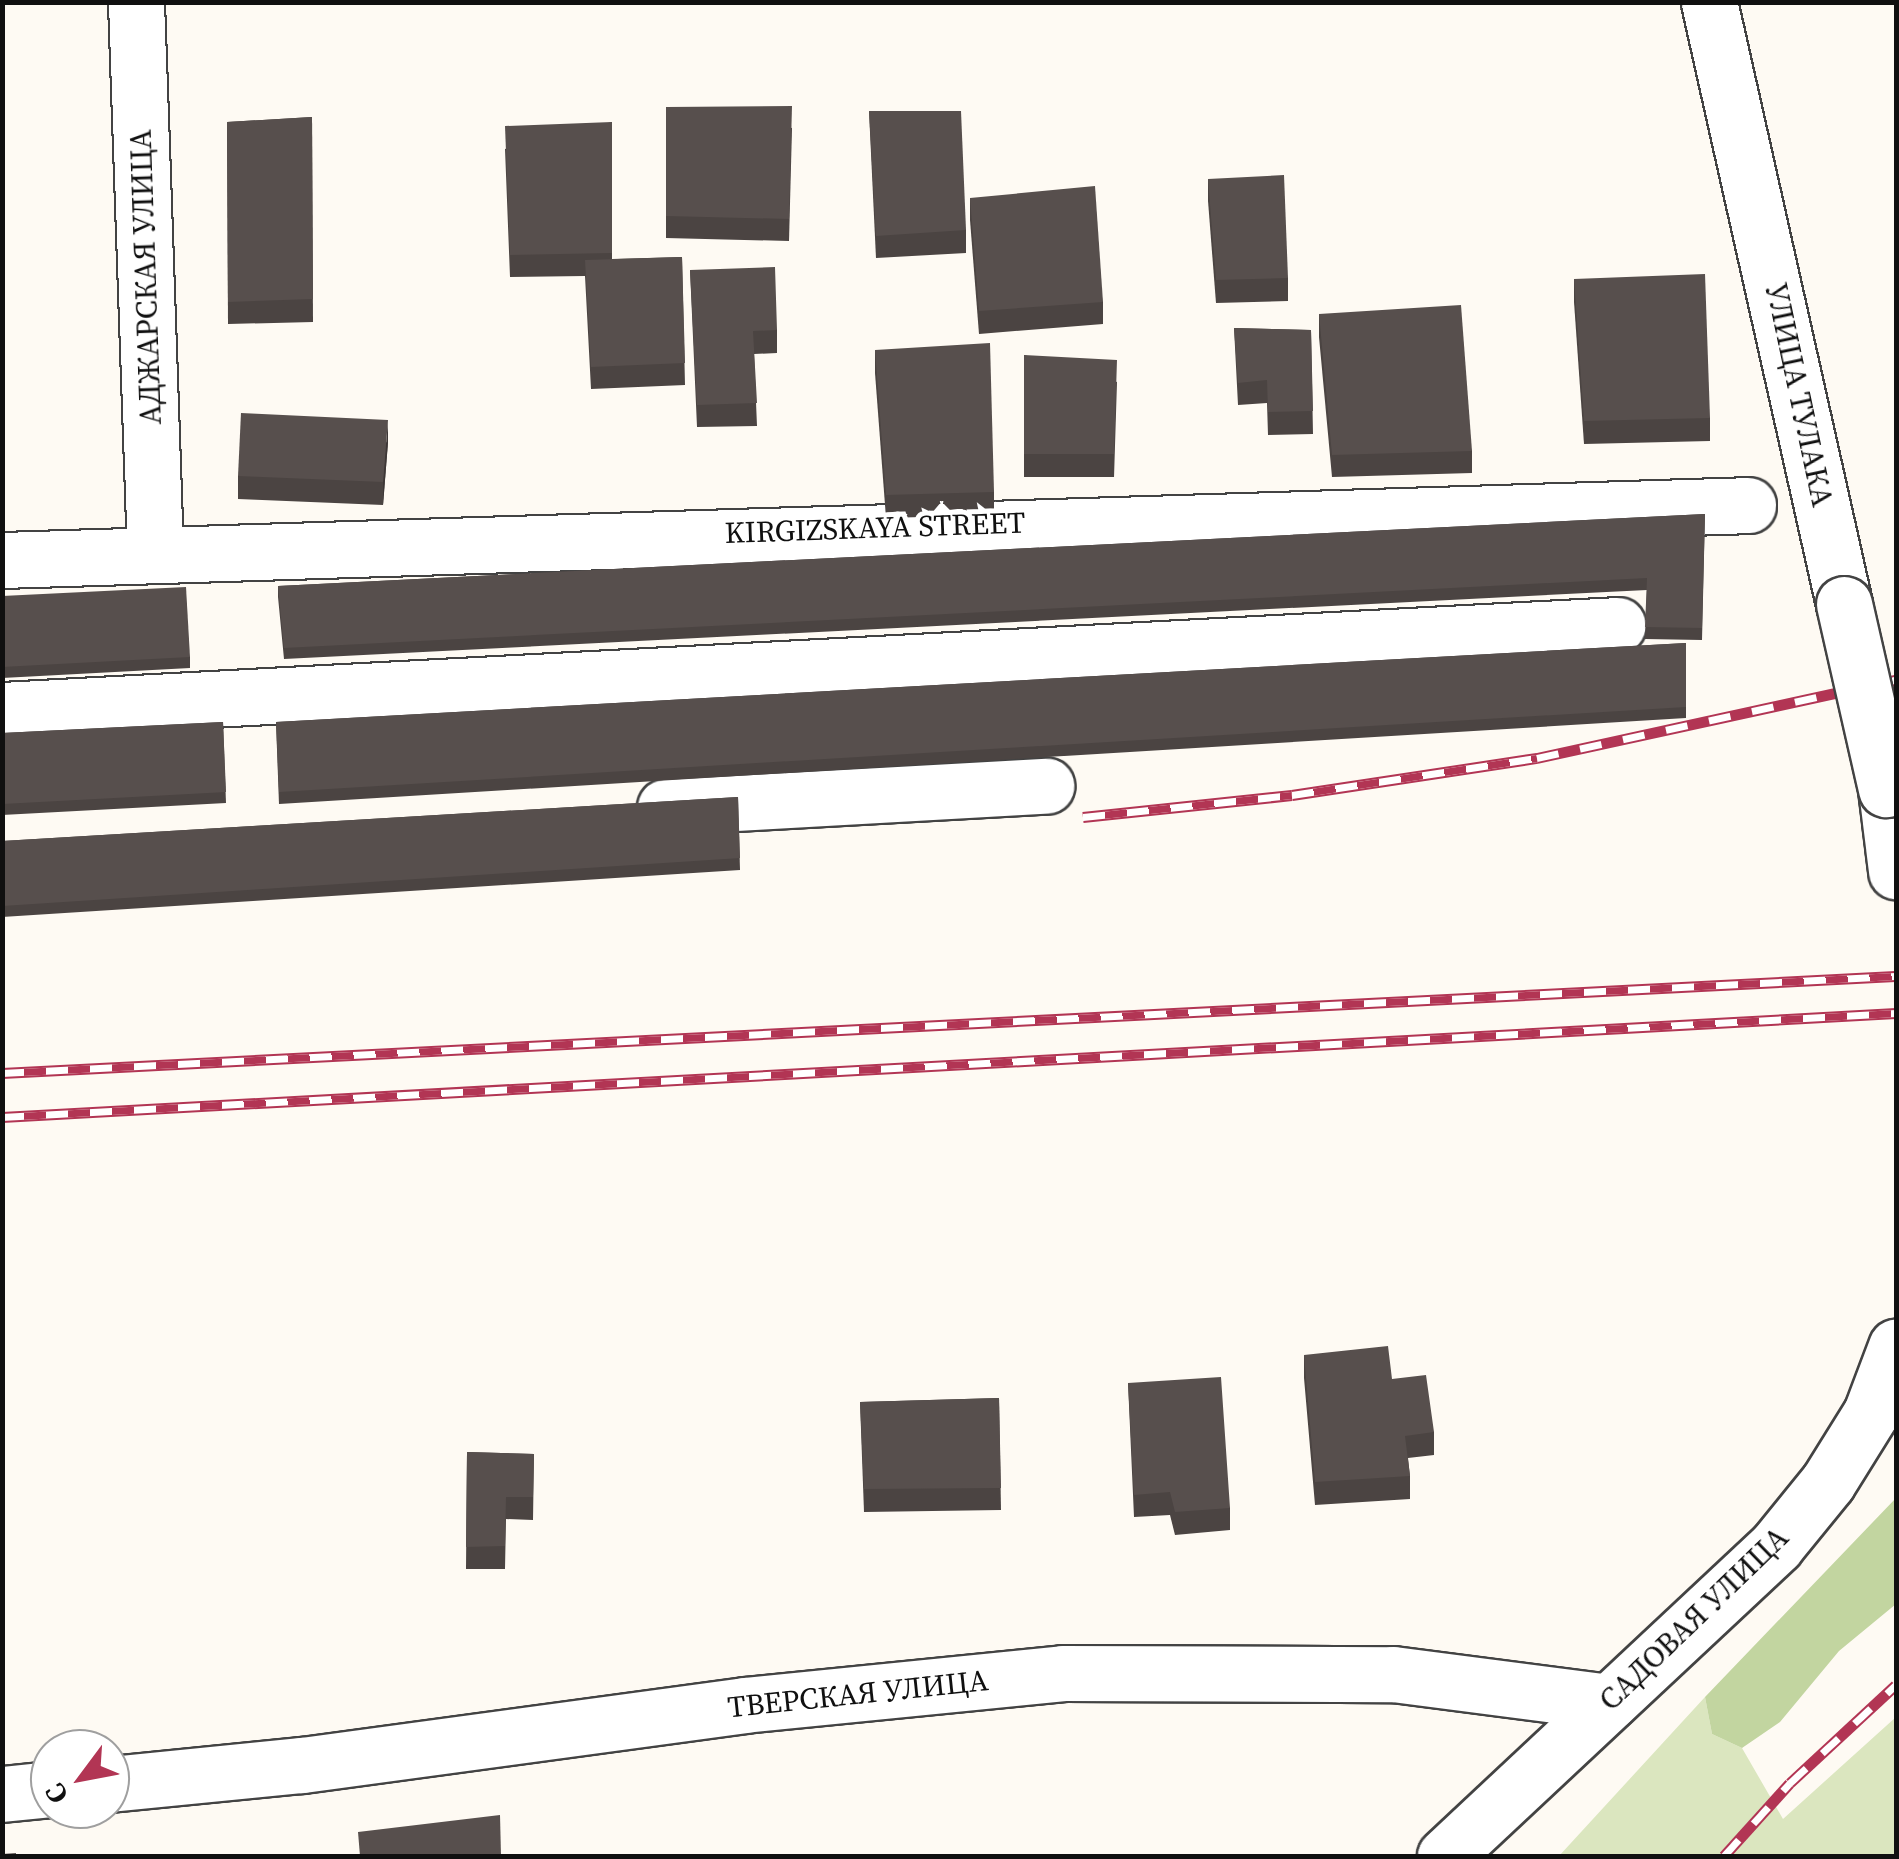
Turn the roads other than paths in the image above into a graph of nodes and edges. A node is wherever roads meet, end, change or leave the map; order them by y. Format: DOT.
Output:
graph roads {
  1 [pos="136,2"];
  2 [pos="1708,2"];
  3 [pos="1748,505"];
  4 [pos="155,550"];
  5 [pos="2,560"];
  6 [pos="1618,626"];
  7 [pos="2,710"];
  8 [pos="1046,786"];
  9 [pos="613,810"];
  10 [pos="1896,871"];
  11 [pos="1896,1347"];
  12 [pos="1609,1702"];
  13 [pos="130,1782"];
  14 [pos="30,1792"];
  15 [pos="2,1794"];
  16 [pos="1445,1856"];
  1 -- 4 [label="street, АДЖАРСКАЯ УЛИЦА"];
  2 -- 10 [label="street, УЛИЦА ТУЛАКА, bridge"];
  3 -- 4 [label="street, KIRGIZSKAYA STREET"];
  4 -- 5 [label="street, KIRGIZSKAYA STREET"];
  6 -- 7 [label="street"];
  8 -- 9 [label="street"];
  11 -- 12 [label="street, САДОВАЯ УЛИЦА"];
  12 -- 13 [label="street, ТВЕРСКАЯ УЛИЦА"];
  12 -- 16 [label="street, САДОВАЯ УЛИЦА"];
  14 -- 15 [label="street"];
}
